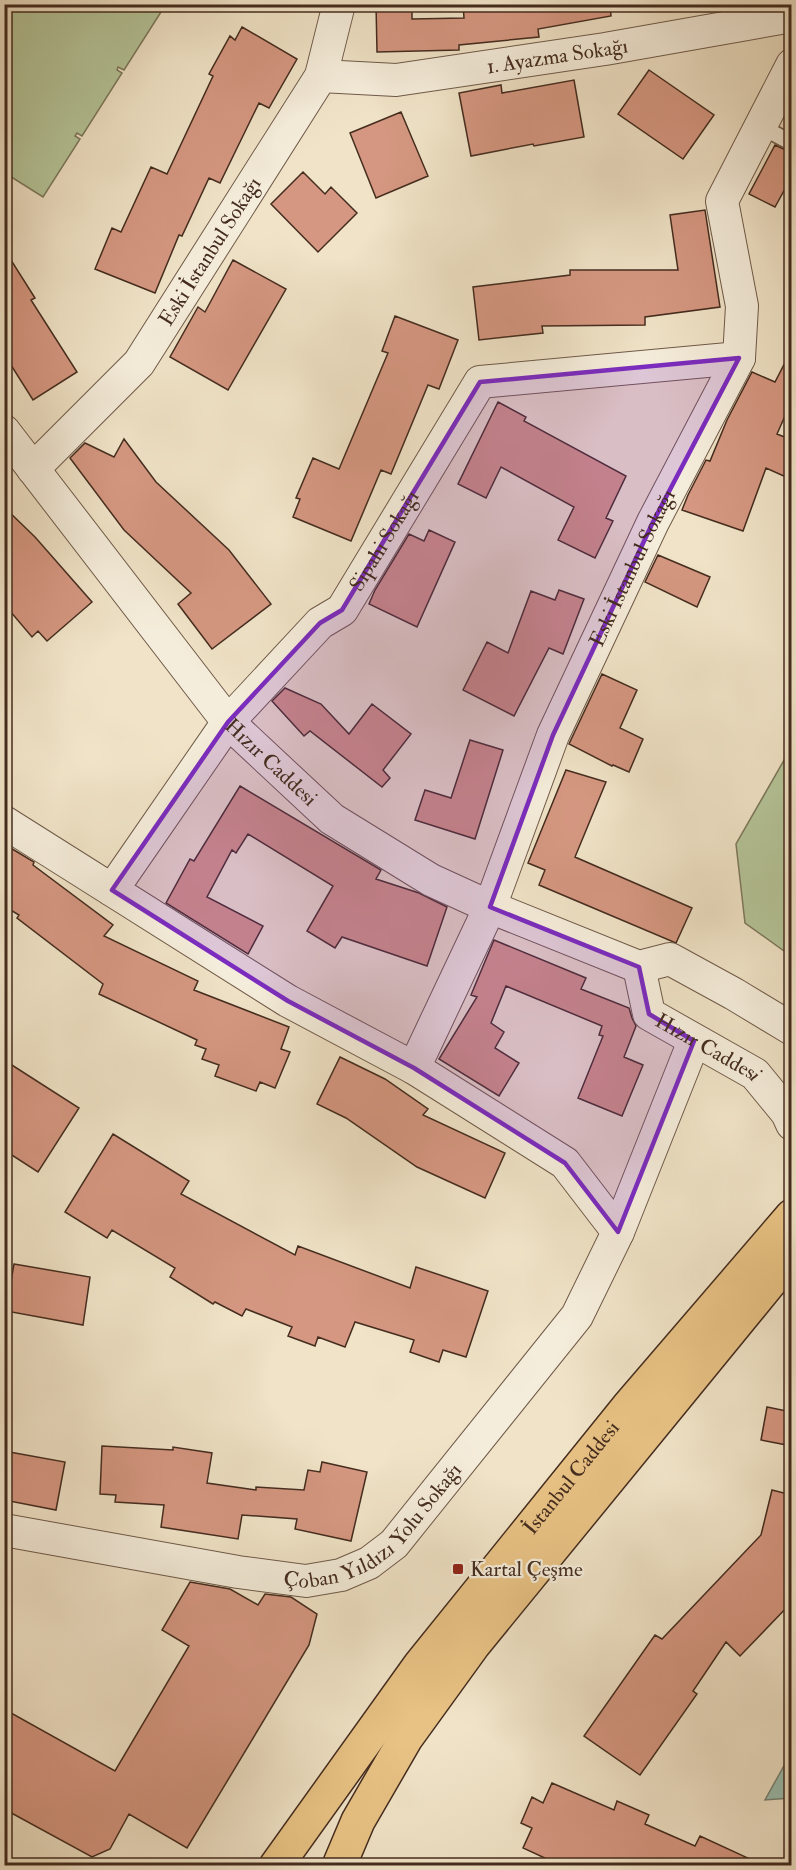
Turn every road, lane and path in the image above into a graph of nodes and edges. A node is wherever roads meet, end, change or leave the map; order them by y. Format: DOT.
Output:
graph roads {
  1 [pos="339,4"];
  2 [pos="792,16"];
  3 [pos="321,76"];
  4 [pos="787,83"];
  5 [pos="760,126"];
  6 [pos="792,143"];
  7 [pos="739,358"];
  8 [pos="4,431"];
  9 [pos="33,469"];
  10 [pos="228,722"];
  11 [pos="4,822"];
  12 [pos="112,890"];
  13 [pos="490,907"];
  14 [pos="639,967"];
  15 [pos="792,1029"];
  16 [pos="694,1041"];
  17 [pos="414,1068"];
  18 [pos="792,1124"];
  19 [pos="792,1216"];
  20 [pos="618,1232"];
  21 [pos="792,1255"];
  22 [pos="4,1530"];
  23 [pos="319,1805"];
  24 [pos="358,1821"];
  25 [pos="276,1866"];
  26 [pos="339,1866"];
  1 -- 3 [label="street, Eski İstanbul Sokağı"];
  2 -- 3 [label="street, 1. Ayazma Sokağı"];
  3 -- 9 [label="street, Eski İstanbul Sokağı"];
  4 -- 5 [label="street, Eski İstanbul Sokağı"];
  5 -- 6 [label="lane"];
  5 -- 7 [label="street, Eski İstanbul Sokağı"];
  7 -- 10 [label="street, Sipahi Sokağı"];
  7 -- 13 [label="street, Eski İstanbul Sokağı"];
  8 -- 9 [label="street, Hızır Caddesi"];
  9 -- 10 [label="street, Hızır Caddesi"];
  10 -- 12 [label="street, Sipahi Sokağı"];
  10 -- 13 [label="street, Hızır Caddesi"];
  11 -- 12 [label="street"];
  12 -- 17 [label="street"];
  13 -- 14 [label="street, Hızır Caddesi"];
  13 -- 17 [label="street, Eski İstanbul Sokağı"];
  14 -- 15 [label="street"];
  14 -- 16 [label="street, Hızır Caddesi"];
  16 -- 18 [label="street, Hızır Caddesi"];
  16 -- 20 [label="street, Çoban Yıldızı Yolu Sokağı"];
  17 -- 20 [label="street"];
  19 -- 23 [label="main road, İstanbul Caddesi"];
  20 -- 22 [label="street, Çoban Yıldızı Yolu Sokağı"];
  21 -- 24 [label="main road, İstanbul Caddesi"];
  23 -- 24 [label="main road"];
  23 -- 25 [label="main road, İstanbul Caddesi"];
  24 -- 26 [label="main road, İstanbul Caddesi"];
}
